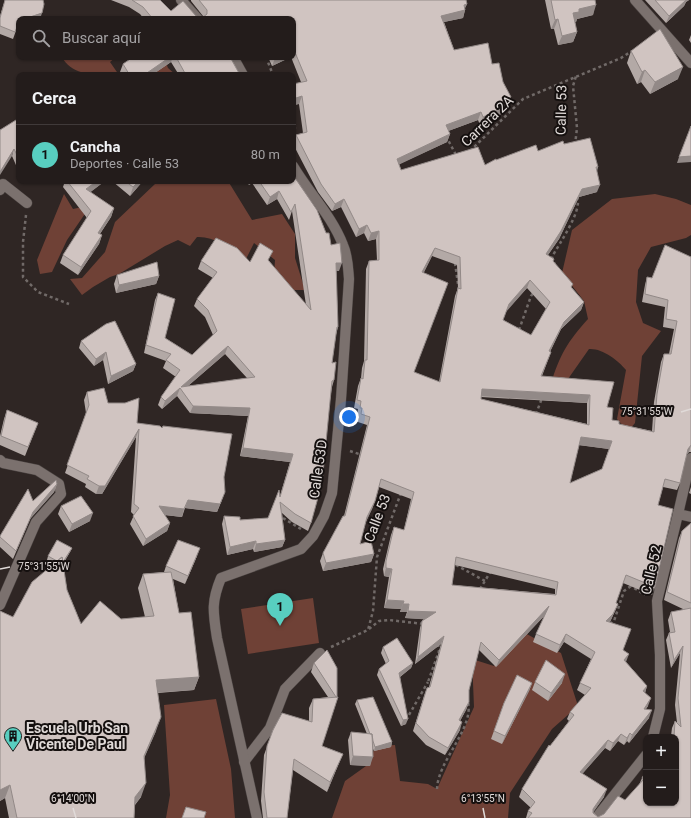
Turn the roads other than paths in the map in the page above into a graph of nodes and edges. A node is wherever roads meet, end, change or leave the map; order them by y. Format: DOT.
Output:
graph roads {
  1 [pos="181,0"];
  2 [pos="635,0"];
  3 [pos="195,16"];
  4 [pos="235,60"];
  5 [pos="691,63"];
  6 [pos="241,72"];
  7 [pos="296,170"];
  8 [pos="0,190"];
  9 [pos="27,203"];
  10 [pos="691,458"];
  11 [pos="0,460"];
  12 [pos="678,514"];
  13 [pos="691,517"];
  14 [pos="0,605"];
  15 [pos="320,653"];
  16 [pos="654,734"];
  17 [pos="643,759"];
  18 [pos="244,762"];
  19 [pos="257,818"];
  20 [pos="596,818"];
  1 -- 3 [label="street"];
  2 -- 5 [label="street"];
  4 -- 6 [label="street"];
  7 -- 18 [label="street, Calle 53D"];
  8 -- 9 [label="street"];
  10 -- 12 [label="street, Calle 52"];
  11 -- 14 [label="street"];
  12 -- 13 [label="street"];
  12 -- 16 [label="street, Calle 52"];
  15 -- 18 [label="street"];
  17 -- 20 [label="street"];
  18 -- 19 [label="street, Calle 53D"];
}
